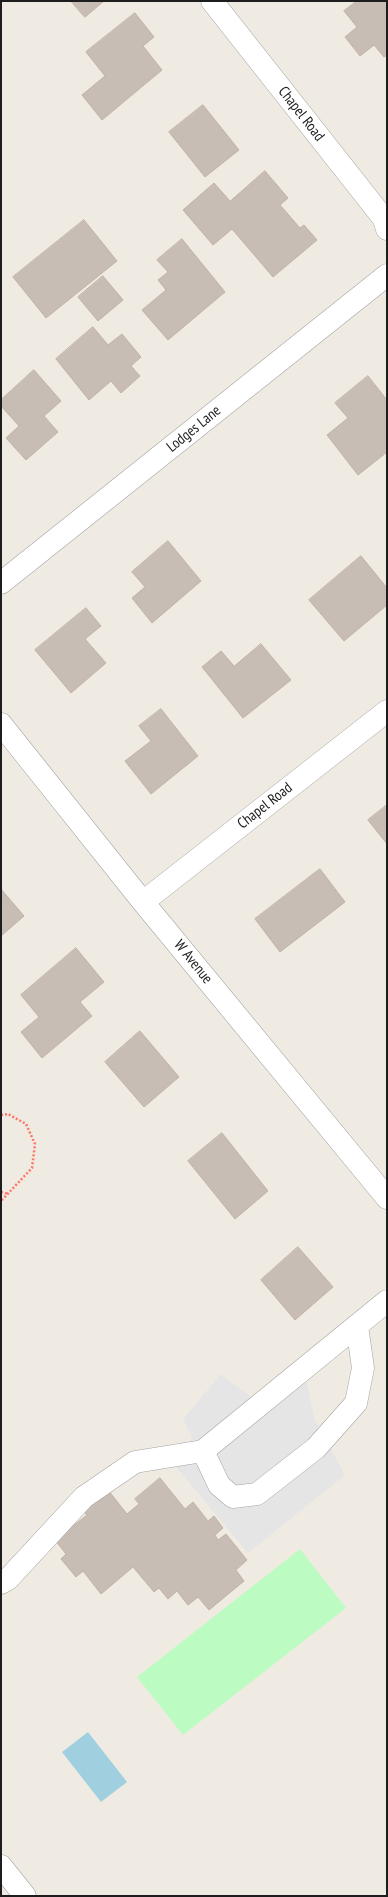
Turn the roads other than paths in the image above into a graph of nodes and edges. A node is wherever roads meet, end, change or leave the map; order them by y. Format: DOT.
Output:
graph roads {
  1 [pos="212,1"];
  2 [pos="387,229"];
  3 [pos="387,275"];
  4 [pos="1,583"];
  5 [pos="387,711"];
  6 [pos="1,724"];
  7 [pos="143,902"];
  8 [pos="387,1198"];
  9 [pos="387,1301"];
  10 [pos="357,1326"];
  11 [pos="203,1450"];
  12 [pos="1,1583"];
  13 [pos="1,1866"];
  14 [pos="25,1896"];
  1 -- 2 [label="street, Chapel Road"];
  3 -- 4 [label="street, Lodges Lane"];
  5 -- 7 [label="street, Chapel Road"];
  6 -- 7 [label="street, W Avenue"];
  7 -- 8 [label="street, W Avenue"];
  9 -- 10 [label="street"];
  10 -- 11 [label="street"];
  10 -- 11 [label="street"];
  11 -- 12 [label="street"];
  13 -- 14 [label="street"];
}
